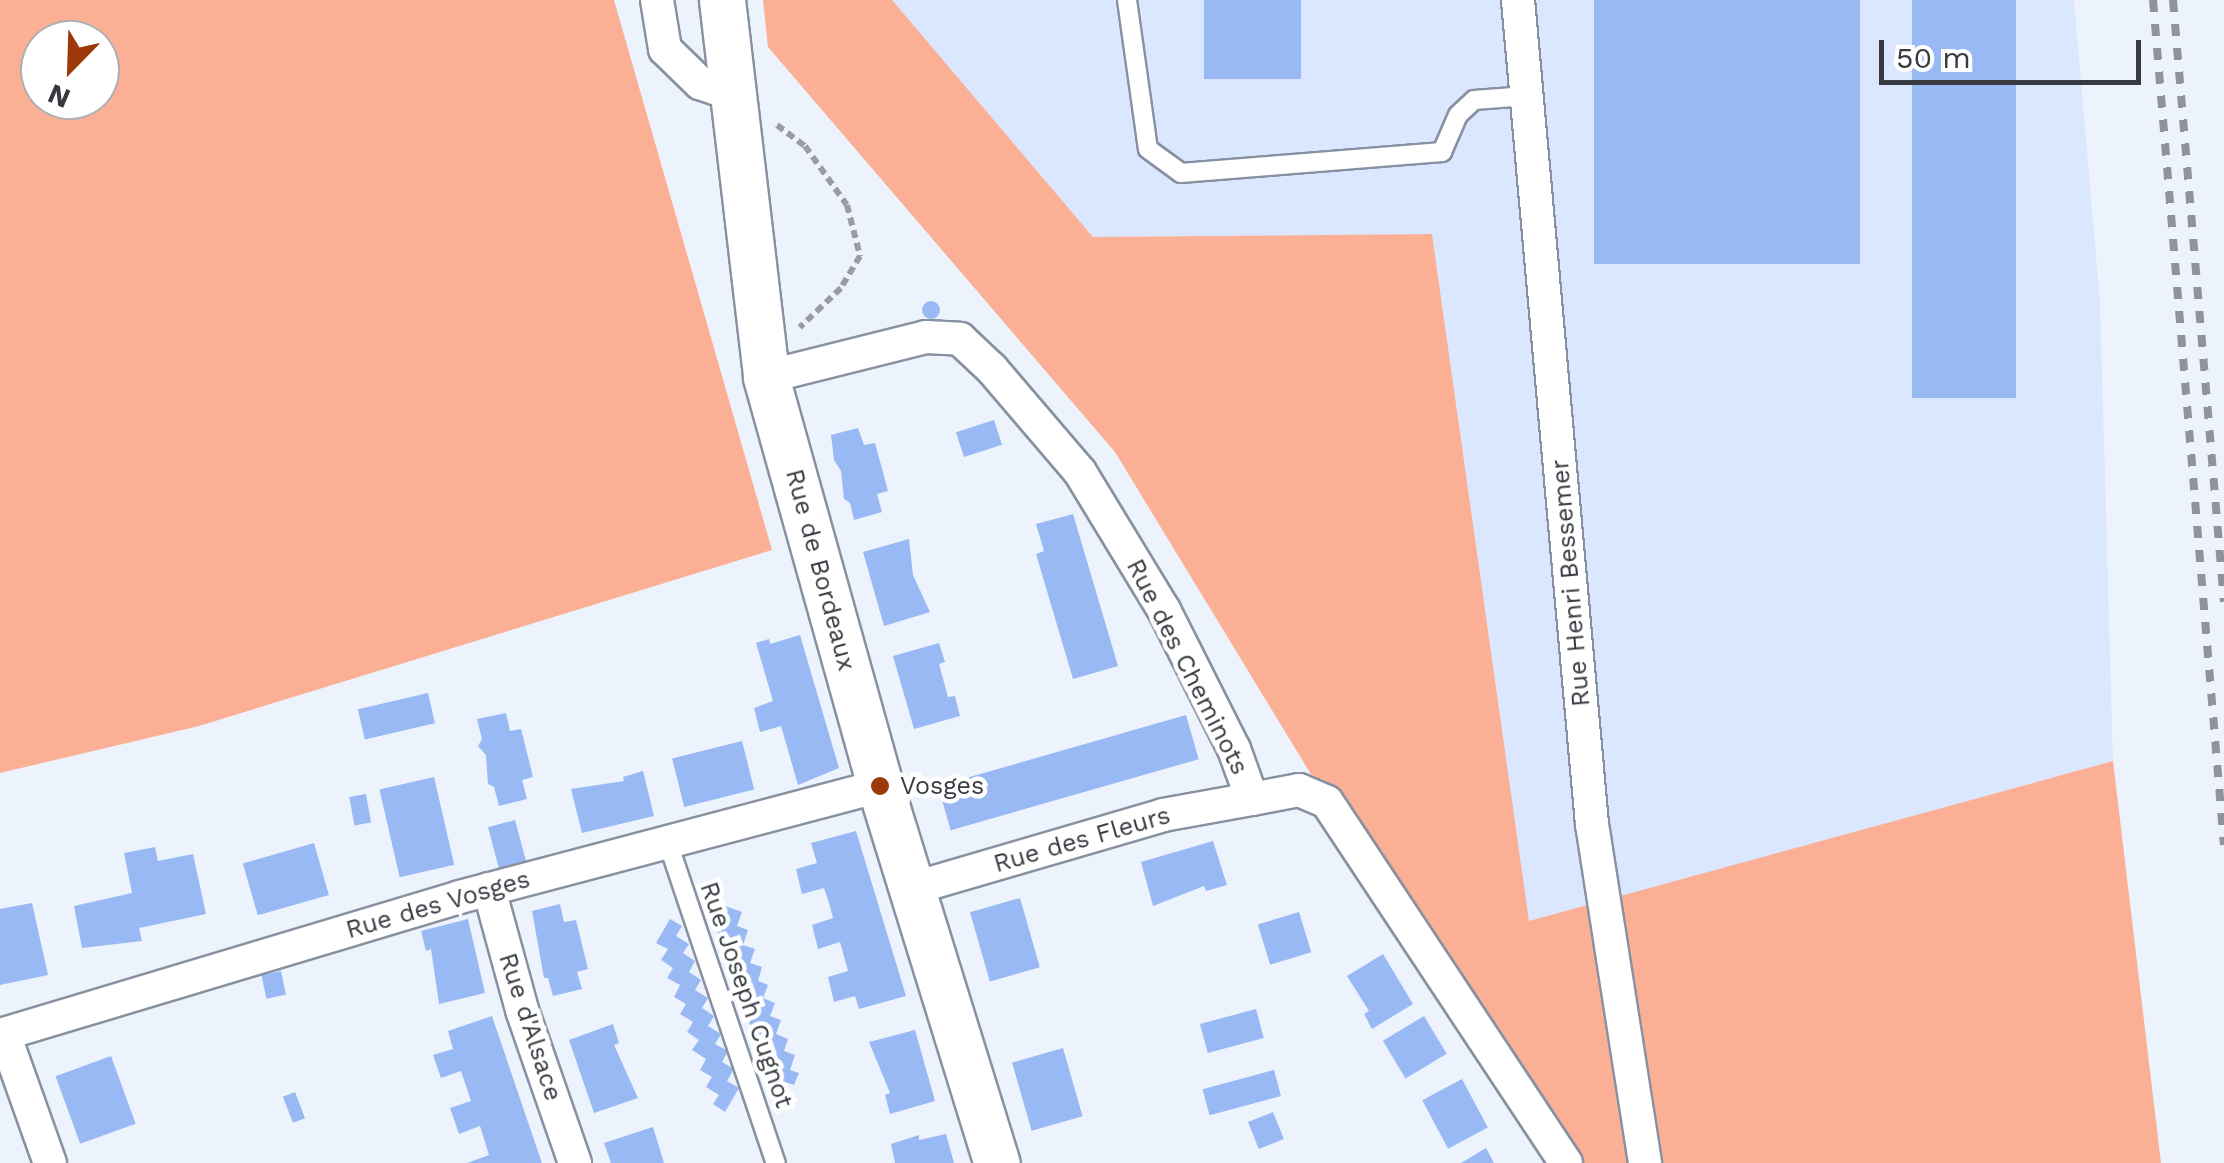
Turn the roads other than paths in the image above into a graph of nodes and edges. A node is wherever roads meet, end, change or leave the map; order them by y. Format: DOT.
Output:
graph roads {
  1 [pos="657,0"];
  2 [pos="722,0"];
  3 [pos="1127,0"];
  4 [pos="1518,0"];
  5 [pos="735,95"];
  6 [pos="1527,96"];
  7 [pos="765,366"];
  8 [pos="880,786"];
  9 [pos="1252,799"];
  10 [pos="668,843"];
  11 [pos="914,888"];
  12 [pos="489,890"];
  13 [pos="2,1034"];
  14 [pos="50,1163"];
  15 [pos="575,1163"];
  16 [pos="776,1163"];
  17 [pos="997,1163"];
  18 [pos="1566,1163"];
  19 [pos="1645,1163"];
  1 -- 5 [label="street"];
  2 -- 5 [label="street, Rue de Bordeaux"];
  3 -- 6 [label="lane"];
  4 -- 6 [label="street, Rue Henri Bessemer"];
  5 -- 7 [label="street, Rue de Bordeaux"];
  6 -- 19 [label="street, Rue Henri Bessemer"];
  7 -- 8 [label="street, Rue de Bordeaux"];
  7 -- 9 [label="street, Rue des Cheminots"];
  8 -- 10 [label="street, Rue des Vosges"];
  8 -- 11 [label="street, Rue de Bordeaux"];
  9 -- 11 [label="street, Rue des Fleurs"];
  9 -- 18 [label="street, Rue des Cheminots"];
  10 -- 12 [label="street, Rue des Vosges"];
  10 -- 16 [label="lane, Rue Joseph Cugnot"];
  11 -- 17 [label="street, Rue de Bordeaux"];
  12 -- 13 [label="street, Rue des Vosges"];
  12 -- 15 [label="street, Rue d'Alsace"];
  13 -- 14 [label="street"];
}
